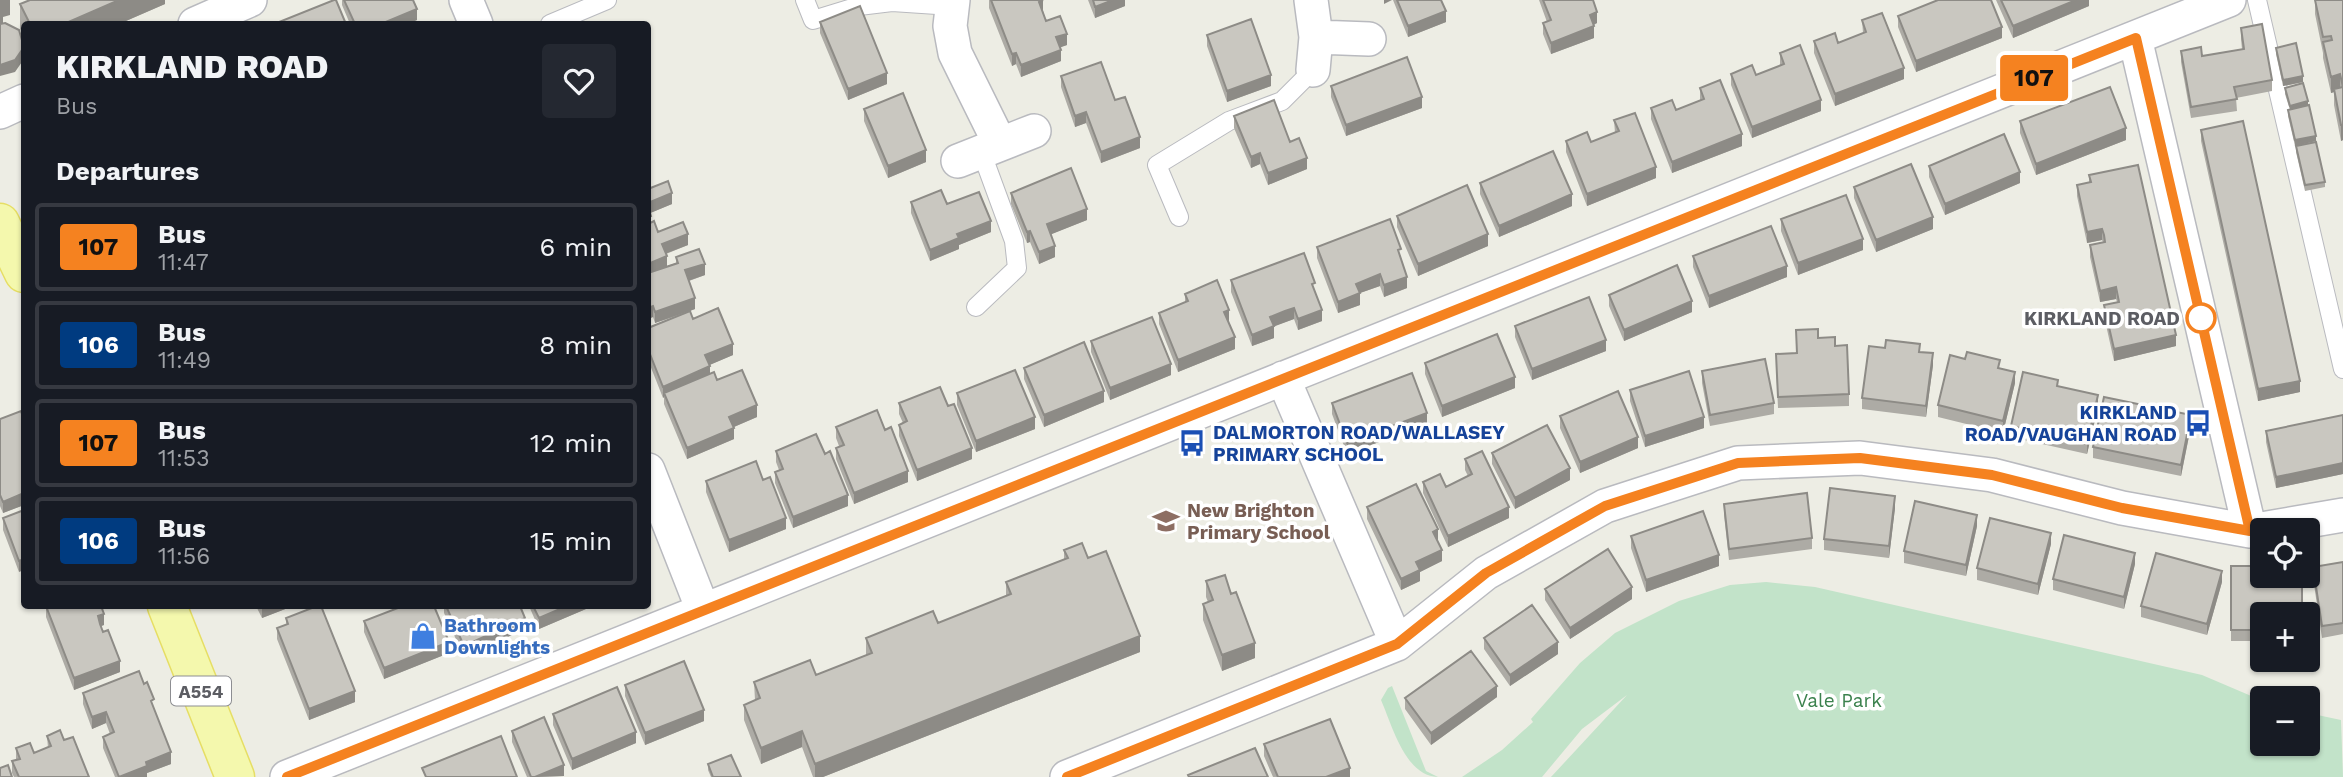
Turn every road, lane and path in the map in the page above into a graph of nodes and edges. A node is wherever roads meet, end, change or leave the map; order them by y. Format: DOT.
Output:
graph roads {
  1 [pos="250,0"];
  2 [pos="466,0"];
  3 [pos="607,0"];
  4 [pos="805,0"];
  5 [pos="1311,0"];
  6 [pos="2229,0"];
  7 [pos="2258,0"];
  8 [pos="952,3"];
  9 [pos="201,15"];
  10 [pos="475,21"];
  11 [pos="557,21"];
  12 [pos="1316,37"];
  13 [pos="2136,38"];
  14 [pos="1370,39"];
  15 [pos="1312,69"];
  16 [pos="21,102"];
  17 [pos="0,112"];
  18 [pos="1034,131"];
  19 [pos="980,152"];
  20 [pos="1179,217"];
  21 [pos="0,223"];
  22 [pos="21,267"];
  23 [pos="976,307"];
  24 [pos="2343,369"];
  25 [pos="1283,378"];
  26 [pos="651,478"];
  27 [pos="2343,515"];
  28 [pos="2320,519"];
  29 [pos="2250,531"];
  30 [pos="167,609"];
  31 [pos="703,610"];
  32 [pos="1397,644"];
  33 [pos="227,774"];
  34 [pos="287,777"];
  35 [pos="1067,777"];
  1 -- 9 [label="street"];
  2 -- 10 [label="street"];
  3 -- 11 [label="lane"];
  4 -- 8 [label="lane"];
  5 -- 12 [label="street"];
  6 -- 13 [label="street"];
  7 -- 24 [label="lane"];
  8 -- 19 [label="street"];
  12 -- 14 [label="street"];
  12 -- 15 [label="street"];
  13 -- 25 [label="street"];
  13 -- 29 [label="street"];
  15 -- 20 [label="lane"];
  16 -- 17 [label="street"];
  18 -- 19 [label="street"];
  19 -- 23 [label="lane"];
  21 -- 22 [label="main road"];
  25 -- 31 [label="street"];
  25 -- 32 [label="street"];
  26 -- 31 [label="street"];
  27 -- 28 [label="street"];
  29 -- 32 [label="street"];
  30 -- 33 [label="main road, A554"];
  31 -- 34 [label="street"];
  32 -- 35 [label="street"];
}
